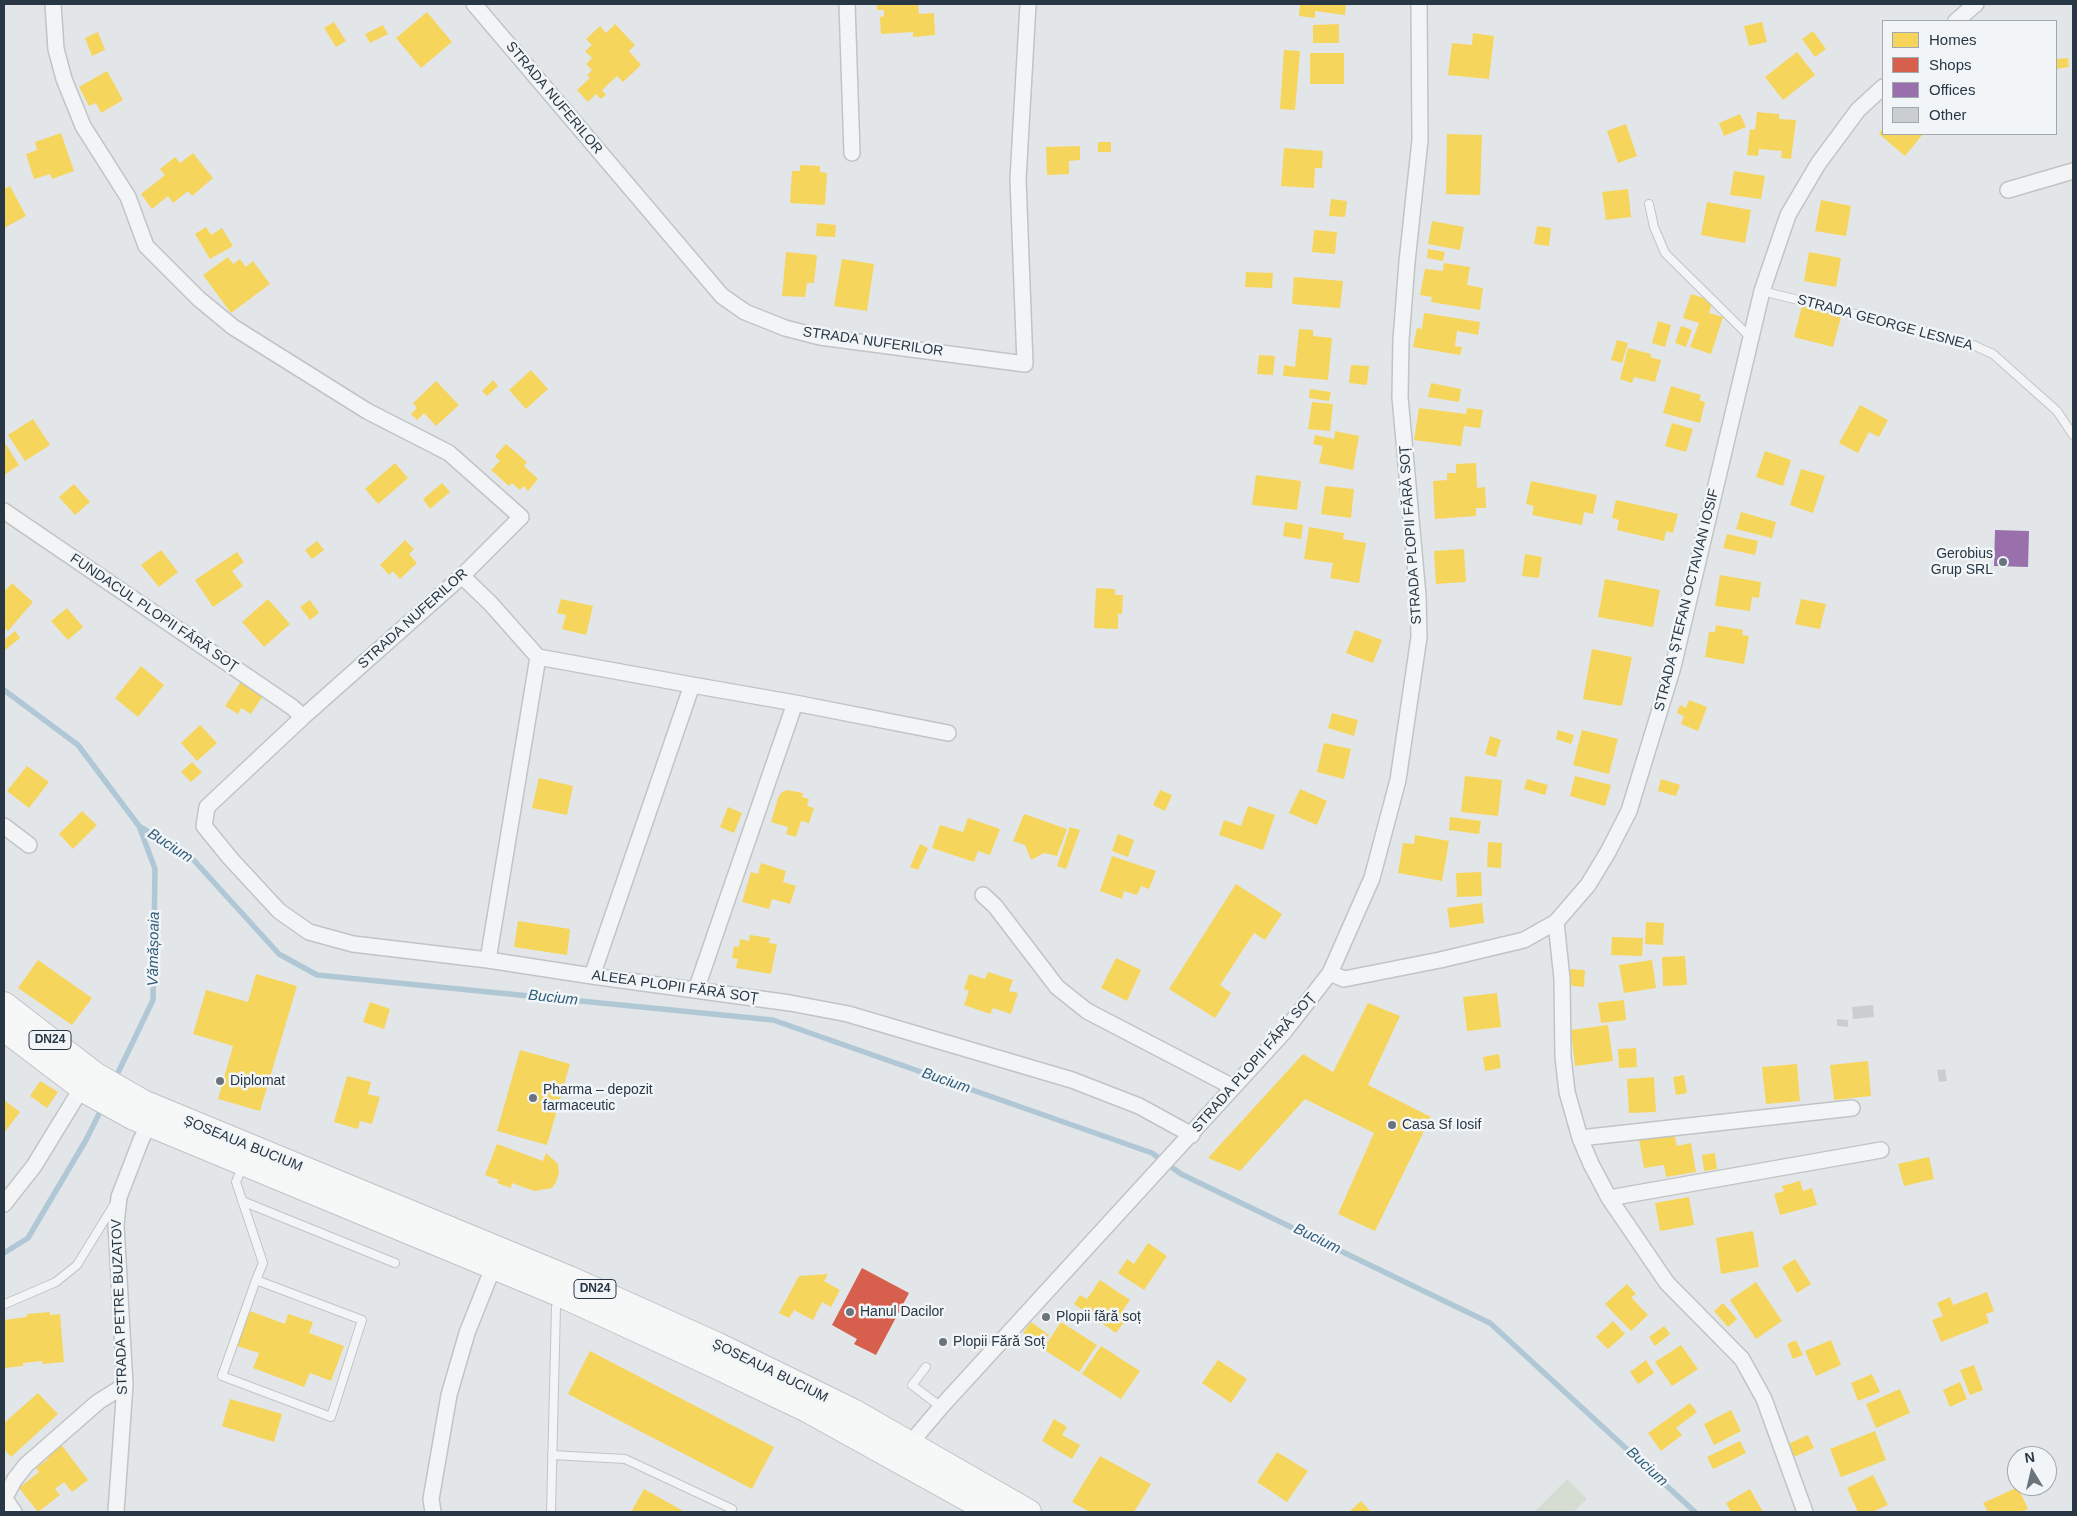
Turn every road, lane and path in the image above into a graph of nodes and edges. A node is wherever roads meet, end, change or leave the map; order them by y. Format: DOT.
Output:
graph roads {
  1 [pos="53,4"];
  2 [pos="474,4"];
  3 [pos="847,4"];
  4 [pos="1028,4"];
  5 [pos="1419,4"];
  6 [pos="1976,4"];
  7 [pos="1957,20"];
  8 [pos="1882,89"];
  9 [pos="852,153"];
  10 [pos="2073,171"];
  11 [pos="2008,190"];
  12 [pos="1649,204"];
  13 [pos="1762,291"];
  14 [pos="1750,337"];
  15 [pos="2071,426"];
  16 [pos="2073,435"];
  17 [pos="4,510"];
  18 [pos="462,576"];
  19 [pos="538,657"];
  20 [pos="692,685"];
  21 [pos="795,703"];
  22 [pos="303,718"];
  23 [pos="948,733"];
  24 [pos="207,806"];
  25 [pos="4,826"];
  26 [pos="29,845"];
  27 [pos="983,896"];
  28 [pos="1556,922"];
  29 [pos="488,960"];
  30 [pos="1330,974"];
  31 [pos="592,976"];
  32 [pos="696,990"];
  33 [pos="4,1004"];
  34 [pos="4,1029"];
  35 [pos="89,1082"];
  36 [pos="1233,1087"];
  37 [pos="1852,1108"];
  38 [pos="146,1113"];
  39 [pos="1192,1135"];
  40 [pos="1580,1138"];
  41 [pos="1881,1150"];
  42 [pos="244,1163"];
  43 [pos="119,1197"];
  44 [pos="1609,1198"];
  45 [pos="242,1201"];
  46 [pos="4,1204"];
  47 [pos="497,1259"];
  48 [pos="395,1263"];
  49 [pos="256,1280"];
  50 [pos="565,1287"];
  51 [pos="5,1304"];
  52 [pos="926,1367"];
  53 [pos="125,1384"];
  54 [pos="941,1407"];
  55 [pos="906,1453"];
  56 [pos="552,1455"];
  57 [pos="4,1499"];
  58 [pos="732,1509"];
  59 [pos="14,1512"];
  60 [pos="116,1512"];
  61 [pos="433,1512"];
  62 [pos="551,1512"];
  63 [pos="991,1512"];
  64 [pos="1029,1512"];
  65 [pos="1805,1512"];
  1 -- 18 [label="street, STRADA NUFERILOR"];
  2 -- 4 [label="street, STRADA NUFERILOR"];
  3 -- 9 [label="street"];
  5 -- 30 [label="street, STRADA PLOPII FĂRĂ SOȚ"];
  6 -- 7 [label="street"];
  8 -- 13 [label="street, STRADA ȘTEFAN OCTAVIAN IOSIF"];
  10 -- 11 [label="street"];
  12 -- 14 [label="lane"];
  13 -- 14 [label="street, STRADA ȘTEFAN OCTAVIAN IOSIF"];
  13 -- 15 [label="lane, STRADA GEORGE LESNEA"];
  14 -- 28 [label="street, STRADA ȘTEFAN OCTAVIAN IOSIF"];
  15 -- 16 [label="lane, STRADA GEORGE LESNEA"];
  17 -- 22 [label="street, FUNDACUL PLOPII FĂRĂ SOȚ"];
  18 -- 19 [label="street"];
  18 -- 22 [label="street, STRADA NUFERILOR"];
  19 -- 20 [label="street"];
  19 -- 29 [label="street"];
  20 -- 21 [label="street"];
  20 -- 31 [label="street"];
  21 -- 23 [label="street"];
  21 -- 32 [label="street"];
  22 -- 24 [label="street, STRADA NUFERILOR"];
  24 -- 29 [label="street, ALEEA PLOPII FĂRĂ SOȚ"];
  25 -- 26 [label="street"];
  27 -- 36 [label="street"];
  28 -- 30 [label="street, STRADA ȘTEFAN OCTAVIAN IOSIF"];
  28 -- 40 [label="street"];
  29 -- 31 [label="street, ALEEA PLOPII FĂRĂ SOȚ"];
  30 -- 36 [label="street, STRADA PLOPII FĂRĂ SOȚ"];
  31 -- 32 [label="street, ALEEA PLOPII FĂRĂ SOȚ"];
  32 -- 39 [label="street, ALEEA PLOPII FĂRĂ SOȚ"];
  33 -- 35 [label="main road, ȘOSEAUA BUCIUM / DN24"];
  34 -- 35 [label="main road, ȘOSEAUA BUCIUM / DN24"];
  35 -- 38 [label="main road, ȘOSEAUA BUCIUM / DN24"];
  35 -- 46 [label="street"];
  36 -- 39 [label="street, STRADA PLOPII FĂRĂ SOȚ"];
  37 -- 40 [label="street"];
  38 -- 42 [label="main road, ȘOSEAUA BUCIUM / DN24"];
  38 -- 43 [label="street, STRADA PETRE BUZATOV"];
  38 -- 47 [label="main road, ȘOSEAUA BUCIUM / DN24"];
  39 -- 54 [label="street, STRADA PLOPII FĂRĂ SOȚ"];
  40 -- 44 [label="street"];
  41 -- 44 [label="street"];
  42 -- 45 [label="lane"];
  42 -- 47 [label="main road, ȘOSEAUA BUCIUM / DN24"];
  43 -- 51 [label="lane"];
  43 -- 53 [label="street, STRADA PETRE BUZATOV"];
  44 -- 65 [label="street"];
  45 -- 48 [label="lane"];
  45 -- 49 [label="lane"];
  47 -- 50 [label="main road, ȘOSEAUA BUCIUM / DN24"];
  47 -- 61 [label="street"];
  49 -- 49 [label="lane"];
  50 -- 55 [label="main road, ȘOSEAUA BUCIUM / DN24"];
  50 -- 56 [label="lane"];
  52 -- 54 [label="lane"];
  53 -- 57 [label="street"];
  53 -- 60 [label="street, STRADA PETRE BUZATOV"];
  54 -- 55 [label="street, STRADA PLOPII FĂRĂ SOȚ"];
  55 -- 63 [label="main road, ȘOSEAUA BUCIUM / DN24"];
  55 -- 64 [label="main road, ȘOSEAUA BUCIUM / DN24"];
  56 -- 58 [label="lane"];
  56 -- 62 [label="lane"];
  57 -- 59 [label="street"];
}
